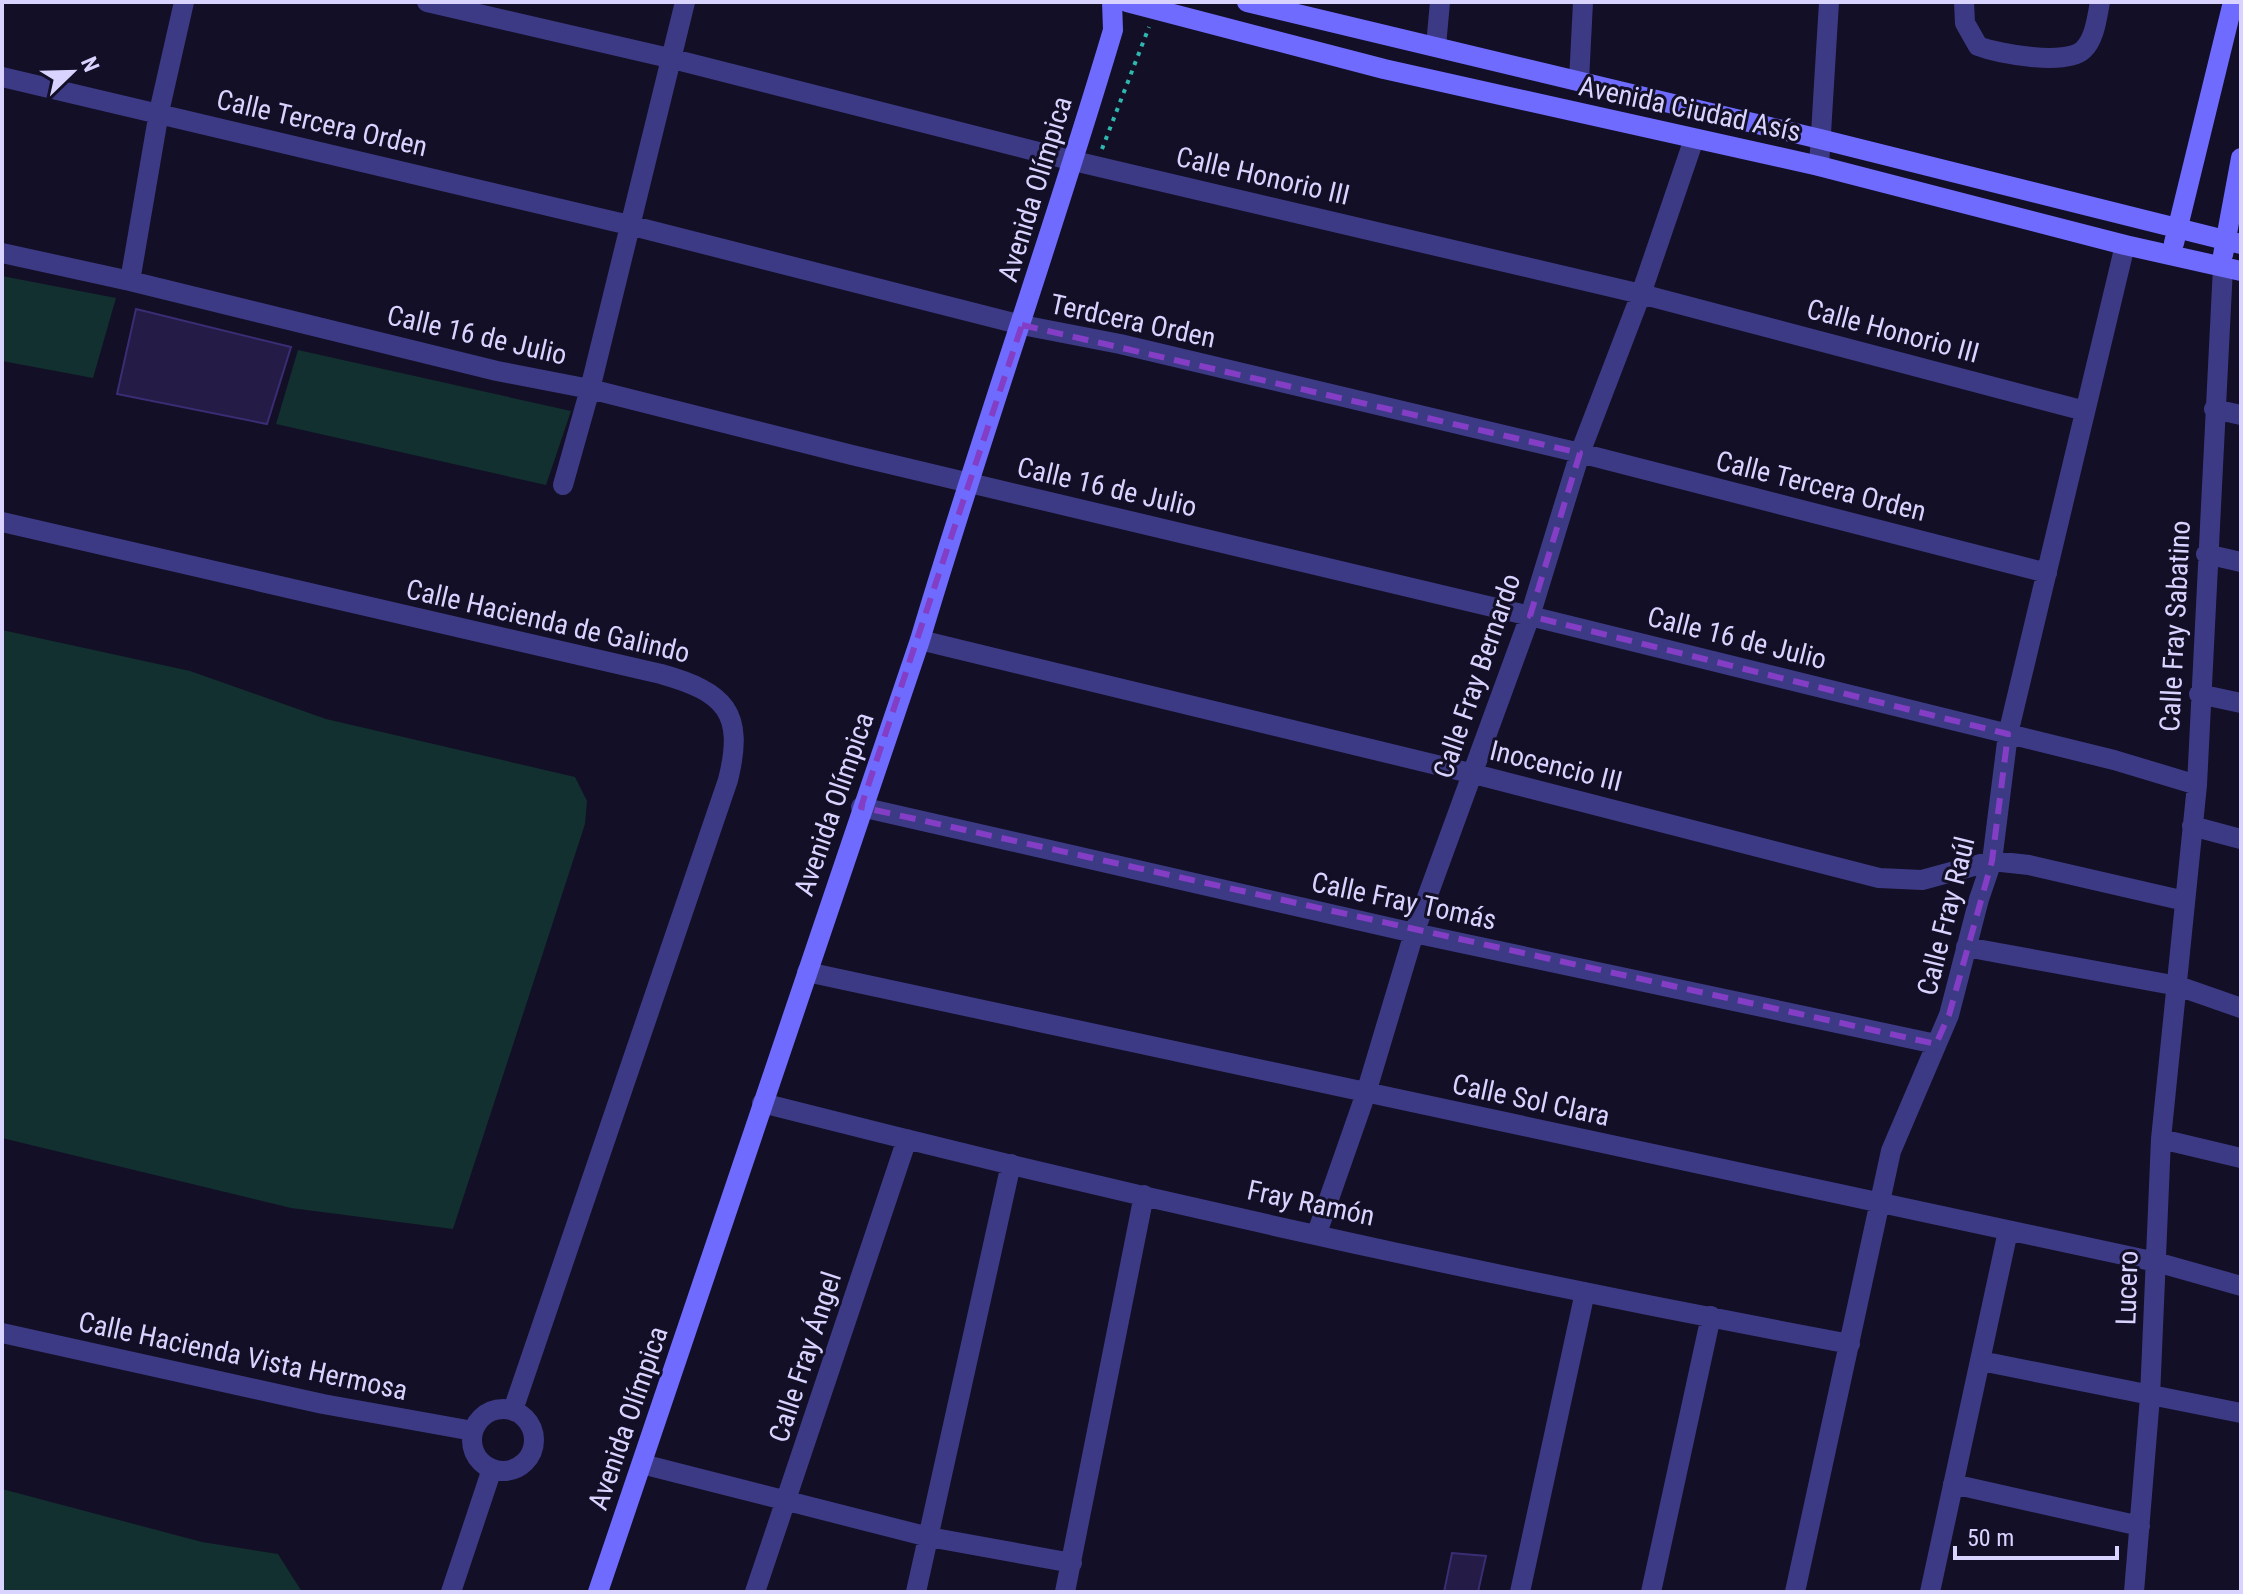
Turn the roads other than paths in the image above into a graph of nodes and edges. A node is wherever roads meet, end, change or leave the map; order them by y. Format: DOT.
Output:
graph roads {
  1 [pos="184,2"];
  2 [pos="427,2"];
  3 [pos="685,2"];
  4 [pos="1112,2"];
  5 [pos="1247,2"];
  6 [pos="1440,2"];
  7 [pos="1583,2"];
  8 [pos="1829,2"];
  9 [pos="1964,2"];
  10 [pos="2100,2"];
  11 [pos="2233,2"];
  12 [pos="1134,3"];
  13 [pos="1306,10"];
  14 [pos="1113,30"];
  15 [pos="1436,46"];
  16 [pos="669,58"];
  17 [pos="2,77"];
  18 [pos="1579,81"];
  19 [pos="159,112"];
  20 [pos="1694,139"];
  21 [pos="1820,139"];
  22 [pos="2241,158"];
  23 [pos="1074,161"];
  24 [pos="1819,166"];
  25 [pos="629,225"];
  26 [pos="2177,230"];
  27 [pos="2232,243"];
  28 [pos="2125,245"];
  29 [pos="2,253"];
  30 [pos="2172,256"];
  31 [pos="2232,269"];
  32 [pos="130,281"];
  33 [pos="1641,294"];
  34 [pos="1022,325"];
  35 [pos="590,389"];
  36 [pos="2214,409"];
  37 [pos="2085,411"];
  38 [pos="2241,415"];
  39 [pos="1580,453"];
  40 [pos="966,483"];
  41 [pos="563,485"];
  42 [pos="2,522"];
  43 [pos="2206,554"];
  44 [pos="2241,562"];
  45 [pos="2047,573"];
  46 [pos="1530,616"];
  47 [pos="920,640"];
  48 [pos="2199,694"];
  49 [pos="2241,703"];
  50 [pos="2008,734"];
  51 [pos="1474,774"];
  52 [pos="2197,785"];
  53 [pos="861,807"];
  54 [pos="2192,826"];
  55 [pos="2241,839"];
  56 [pos="1992,861"];
  57 [pos="2185,901"];
  58 [pos="1414,933"];
  59 [pos="1966,947"];
  60 [pos="807,972"];
  61 [pos="2178,986"];
  62 [pos="2241,1008"];
  63 [pos="1936,1044"];
  64 [pos="1366,1093"];
  65 [pos="762,1103"];
  66 [pos="907,1139"];
  67 [pos="2161,1139"];
  68 [pos="2241,1158"];
  69 [pos="1011,1164"];
  70 [pos="1144,1195"];
  71 [pos="1880,1203"];
  72 [pos="2008,1231"];
  73 [pos="1317,1233"];
  74 [pos="2156,1262"];
  75 [pos="2241,1286"];
  76 [pos="1585,1292"];
  77 [pos="1711,1316"];
  78 [pos="2,1333"];
  79 [pos="1850,1344"];
  80 [pos="1981,1361"];
  81 [pos="2150,1397"];
  82 [pos="513,1410"];
  83 [pos="2241,1413"];
  84 [pos="473,1431"];
  85 [pos="642,1464"];
  86 [pos="492,1469"];
  87 [pos="1953,1484"];
  88 [pos="788,1499"];
  89 [pos="2140,1526"];
  90 [pos="929,1537"];
  91 [pos="1072,1563"];
  92 [pos="451,1592"];
  93 [pos="598,1592"];
  94 [pos="755,1592"];
  95 [pos="916,1592"];
  96 [pos="1065,1592"];
  97 [pos="1520,1592"];
  98 [pos="1651,1592"];
  99 [pos="1795,1592"];
  100 [pos="1930,1592"];
  101 [pos="2134,1592"];
  1 -- 19 [label="street"];
  2 -- 16 [label="street, Calle Honorio III"];
  3 -- 16 [label="street"];
  4 -- 14 [label="street, Avenida Olímpica"];
  5 -- 13 [label="street, Avenida Ciudad Asís"];
  6 -- 15 [label="street"];
  7 -- 18 [label="street"];
  8 -- 21 [label="street"];
  9 -- 10 [label="street"];
  11 -- 26 [label="street"];
  12 -- 14 [label="street, Avenida Olímpica"];
  12 -- 20 [label="street, Avenida Ciudad Asís"];
  13 -- 15 [label="street, Avenida Ciudad Asís"];
  14 -- 23 [label="street, Avenida Olímpica"];
  15 -- 18 [label="street, Avenida Ciudad Asís"];
  16 -- 23 [label="street, Calle Honorio III"];
  16 -- 25 [label="street"];
  17 -- 19 [label="street, Calle Tercera Orden"];
  18 -- 21 [label="street, Avenida Ciudad Asís"];
  19 -- 25 [label="street, Calle Tercera Orden"];
  19 -- 32 [label="street"];
  20 -- 24 [label="street, Avenida Ciudad Asís"];
  20 -- 33 [label="street, Calle Fray Bernardo"];
  21 -- 24 [label="street"];
  21 -- 26 [label="street, Avenida Ciudad Asís"];
  22 -- 27 [label="street"];
  23 -- 33 [label="street, Calle Honorio III"];
  23 -- 34 [label="street, Avenida Olímpica"];
  24 -- 28 [label="street, Avenida Ciudad Asís"];
  25 -- 34 [label="street, Terdcera Orden"];
  25 -- 35 [label="street"];
  26 -- 27 [label="street, Avenida Ciudad Asís"];
  26 -- 30 [label="street"];
  27 -- 31 [label="street"];
  28 -- 30 [label="street, Avenida Ciudad Asís"];
  28 -- 37 [label="street, Calle Fray Raúl"];
  29 -- 32 [label="street, Calle 16 de Julio"];
  30 -- 31 [label="street, Avenida Ciudad Asís"];
  31 -- 36 [label="street, Calle Fray Sabatino"];
  32 -- 35 [label="street, Calle 16 de Julio"];
  33 -- 37 [label="street, Calle Honorio III"];
  33 -- 39 [label="street, Calle Fray Bernardo"];
  34 -- 39 [label="street, Terdcera Orden"];
  34 -- 40 [label="street, Avenida Olímpica"];
  35 -- 40 [label="street, Calle 16 de Julio"];
  35 -- 41 [label="street"];
  36 -- 38 [label="street"];
  36 -- 43 [label="street, Calle Fray Sabatino"];
  37 -- 45 [label="street, Calle Fray Raúl"];
  39 -- 45 [label="street, Calle Tercera Orden"];
  39 -- 46 [label="street, Calle Fray Bernardo"];
  40 -- 46 [label="street, Calle 16 de Julio"];
  40 -- 47 [label="street, Avenida Olímpica"];
  42 -- 82 [label="street, Calle Hacienda de Galindo"];
  43 -- 44 [label="street"];
  43 -- 48 [label="street, Calle Fray Sabatino"];
  45 -- 50 [label="street, Calle Fray Raúl"];
  46 -- 50 [label="street, Calle 16 de Julio"];
  46 -- 51 [label="street, Calle Fray Bernardo"];
  47 -- 51 [label="street, Inocencio III"];
  47 -- 53 [label="street, Avenida Olímpica"];
  48 -- 49 [label="street"];
  48 -- 52 [label="street, Calle Fray Sabatino"];
  50 -- 52 [label="street, Calle 16 de Julio"];
  50 -- 56 [label="street, Calle Fray Raúl"];
  51 -- 56 [label="street, Inocencio III"];
  51 -- 58 [label="street, Calle Fray Bernardo"];
  52 -- 54 [label="street, Calle Fray Sabatino"];
  53 -- 58 [label="street, Calle Fray Tomás"];
  53 -- 60 [label="street, Avenida Olímpica"];
  54 -- 55 [label="street"];
  54 -- 57 [label="street, Calle Fray Sabatino"];
  56 -- 57 [label="street"];
  56 -- 59 [label="street, Calle Fray Raúl"];
  57 -- 61 [label="street, Calle Fray Sabatino"];
  58 -- 63 [label="street, Calle Fray Tomás"];
  58 -- 64 [label="street, Calle Fray Bernardo"];
  59 -- 61 [label="street"];
  59 -- 63 [label="street, Calle Fray Raúl"];
  60 -- 64 [label="street, Calle Sol Clara"];
  60 -- 65 [label="street, Avenida Olímpica"];
  61 -- 62 [label="street"];
  61 -- 67 [label="street, Lucero"];
  63 -- 71 [label="street, Calle Fray Raúl"];
  64 -- 71 [label="street, Calle Sol Clara"];
  64 -- 73 [label="street, Calle Fray Bernardo"];
  65 -- 66 [label="street, Fray Ramón"];
  65 -- 85 [label="street, Avenida Olímpica"];
  66 -- 69 [label="street, Fray Ramón"];
  66 -- 88 [label="street, Calle Fray Ángel"];
  67 -- 68 [label="street"];
  67 -- 74 [label="street, Lucero"];
  69 -- 70 [label="street, Fray Ramón"];
  69 -- 90 [label="street"];
  70 -- 73 [label="street, Fray Ramón"];
  70 -- 91 [label="street"];
  71 -- 72 [label="street, Calle Sol Clara"];
  71 -- 79 [label="street, Calle Fray Raúl"];
  72 -- 74 [label="street, Calle Sol Clara"];
  72 -- 80 [label="street"];
  73 -- 76 [label="street, Fray Ramón"];
  74 -- 75 [label="street, Calle Sol Clara"];
  74 -- 81 [label="street, Lucero"];
  76 -- 77 [label="street, Fray Ramón"];
  76 -- 97 [label="street"];
  77 -- 79 [label="street, Fray Ramón"];
  77 -- 98 [label="street"];
  78 -- 84 [label="street, Calle Hacienda Vista Hermosa"];
  79 -- 99 [label="street, Calle Fray Raúl"];
  80 -- 81 [label="street"];
  80 -- 87 [label="street"];
  81 -- 83 [label="street"];
  81 -- 89 [label="street, Lucero"];
  82 -- 84 [label="street"];
  82 -- 86 [label="street"];
  84 -- 86 [label="street"];
  85 -- 88 [label="street"];
  85 -- 93 [label="street, Avenida Olímpica"];
  86 -- 92 [label="street"];
  87 -- 89 [label="street"];
  87 -- 100 [label="street"];
  88 -- 90 [label="street"];
  88 -- 94 [label="street, Calle Fray Ángel"];
  89 -- 101 [label="street, Lucero"];
  90 -- 91 [label="street"];
  90 -- 95 [label="street"];
  91 -- 96 [label="street"];
}
